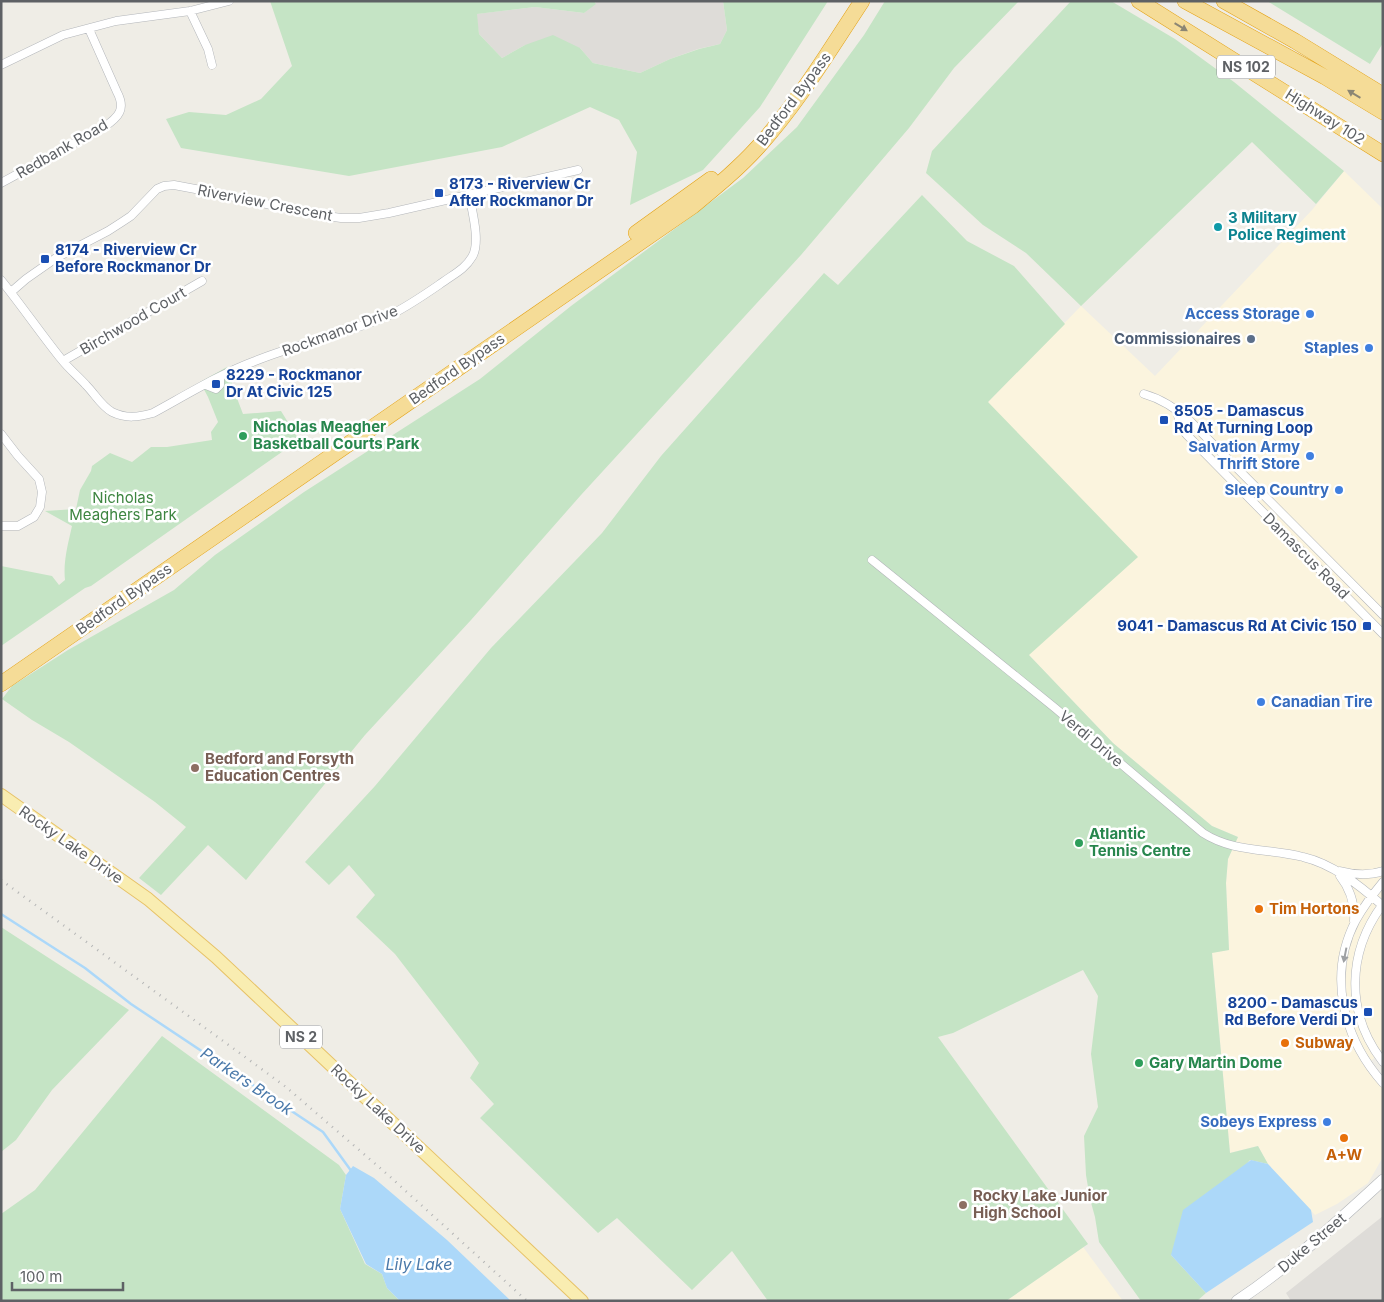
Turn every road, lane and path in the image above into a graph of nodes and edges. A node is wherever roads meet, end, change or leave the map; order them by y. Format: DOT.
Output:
graph roads {
  1 [pos="229,1"];
  2 [pos="852,1"];
  3 [pos="862,1"];
  4 [pos="1139,1"];
  5 [pos="1185,1"];
  6 [pos="1200,1"];
  7 [pos="1224,1"];
  8 [pos="190,11"];
  9 [pos="89,29"];
  10 [pos="1,65"];
  11 [pos="212,65"];
  12 [pos="1349,74"];
  13 [pos="1383,94"];
  14 [pos="1383,112"];
  15 [pos="1383,154"];
  16 [pos="578,170"];
  17 [pos="1,184"];
  18 [pos="468,194"];
  19 [pos="1,280"];
  20 [pos="202,280"];
  21 [pos="11,292"];
  22 [pos="63,361"];
  23 [pos="1144,394"];
  24 [pos="1176,409"];
  25 [pos="1,434"];
  26 [pos="1,526"];
  27 [pos="872,560"];
  28 [pos="1383,615"];
  29 [pos="1383,634"];
  30 [pos="1,672"];
  31 [pos="1,684"];
  32 [pos="1,795"];
  33 [pos="1333,870"];
  34 [pos="1383,870"];
  35 [pos="1383,882"];
  36 [pos="1372,896"];
  37 [pos="1382,904"];
  38 [pos="1354,925"];
  39 [pos="1383,1062"];
  40 [pos="1383,1083"];
  41 [pos="1383,1180"];
  42 [pos="582,1301"];
  43 [pos="1237,1301"];
  1 -- 8 [label="street"];
  2 -- 30 [label="highway, Bedford Bypass"];
  3 -- 31 [label="highway, Bedford Bypass"];
  4 -- 15 [label="highway, Highway 102 / NS 102, one-way"];
  14 -- 5 [label="highway, NS 102, one-way"];
  6 -- 12 [label="highway"];
  7 -- 12 [label="highway"];
  8 -- 9 [label="street"];
  8 -- 11 [label="street"];
  9 -- 10 [label="street"];
  9 -- 17 [label="street, Redbank Road"];
  12 -- 13 [label="highway"];
  16 -- 18 [label="street, Riverview Crescent"];
  18 -- 21 [label="street, Riverview Crescent"];
  18 -- 22 [label="street, Rockmanor Drive"];
  19 -- 21 [label="street, Rockmanor Drive"];
  20 -- 22 [label="street, Birchwood Court"];
  21 -- 22 [label="street, Rockmanor Drive"];
  23 -- 24 [label="street, Damascus Road"];
  24 -- 28 [label="street, Damascus Road"];
  24 -- 29 [label="street, Damascus Road"];
  25 -- 26 [label="street"];
  27 -- 33 [label="street, Verdi Drive"];
  32 -- 42 [label="main road, Rocky Lake Drive / NS 2"];
  33 -- 34 [label="street"];
  33 -- 36 [label="street, Verdi Drive"];
  33 -- 38 [label="street, Verdi Drive"];
  35 -- 36 [label="street"];
  36 -- 37 [label="street, Verdi Drive"];
  36 -- 38 [label="street"];
  37 -- 39 [label="street"];
  38 -- 40 [label="street, one-way"];
  41 -- 43 [label="main road, Duke Street"];
}
